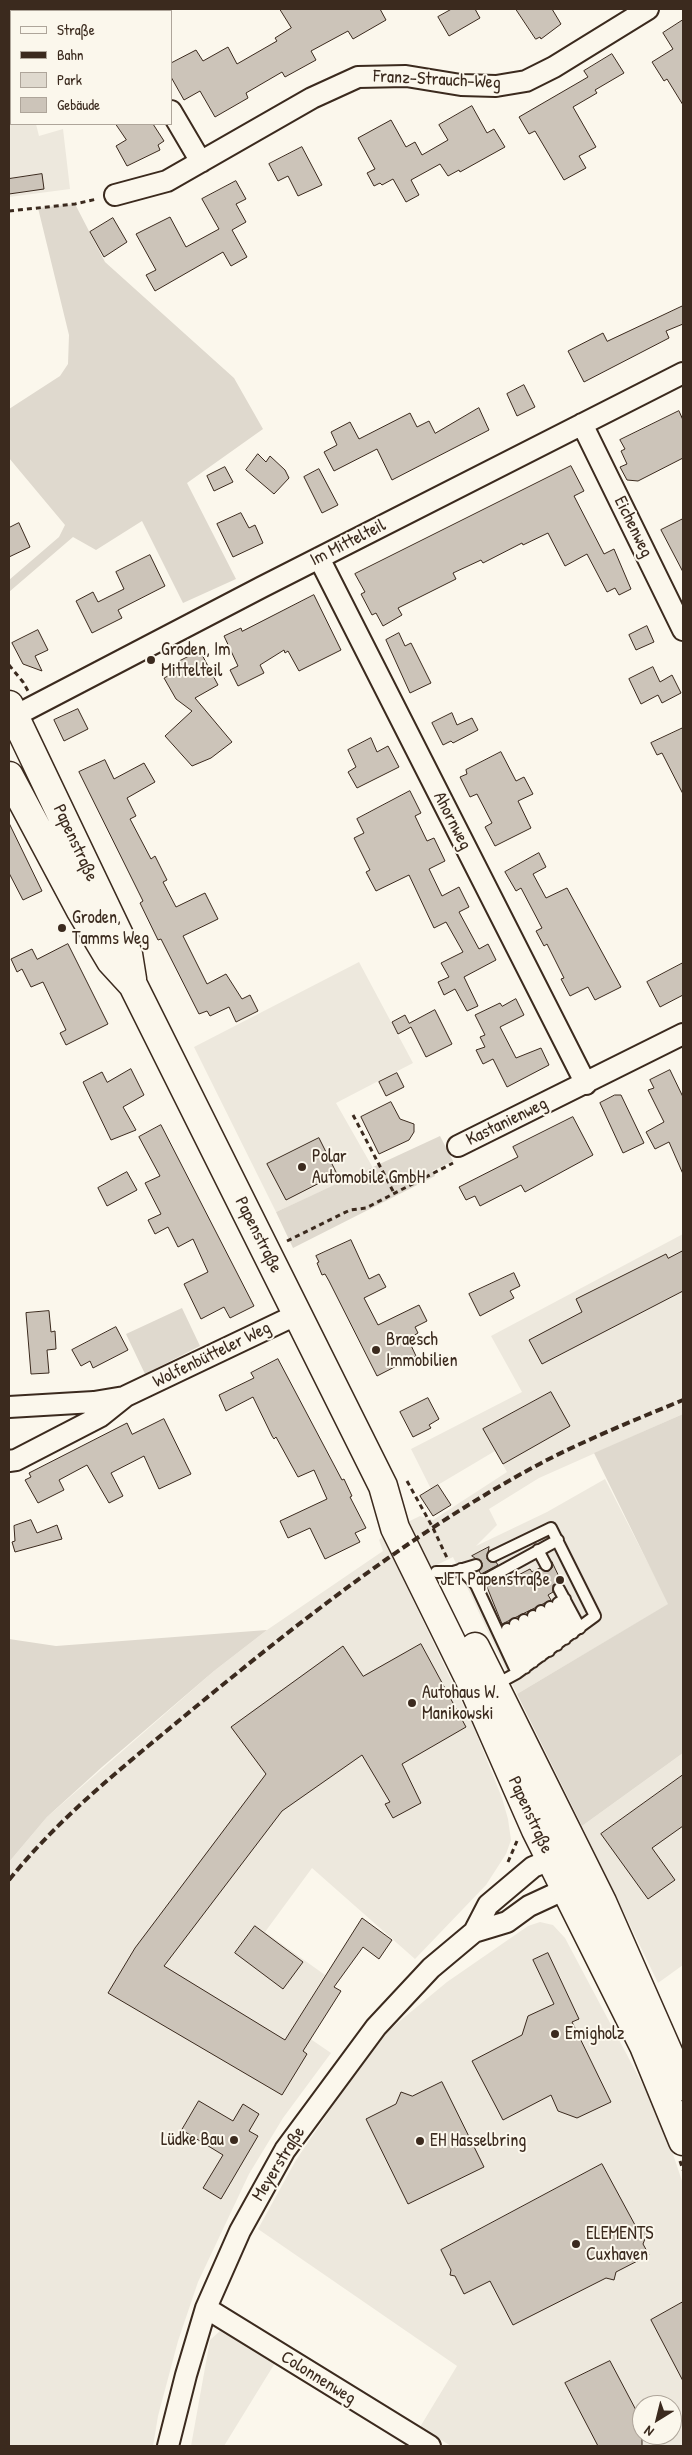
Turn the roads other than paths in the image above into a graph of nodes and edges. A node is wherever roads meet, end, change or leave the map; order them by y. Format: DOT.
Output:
graph roads {
  1 [pos="648,9"];
  2 [pos="172,113"];
  3 [pos="201,162"];
  4 [pos="115,195"];
  5 [pos="683,373"];
  6 [pos="582,424"];
  7 [pos="319,558"];
  8 [pos="683,630"];
  9 [pos="11,713"];
  10 [pos="9,776"];
  11 [pos="133,985"];
  12 [pos="683,1034"];
  13 [pos="586,1084"];
  14 [pos="458,1146"];
  15 [pos="298,1314"];
  16 [pos="126,1396"];
  17 [pos="9,1407"];
  18 [pos="9,1462"];
  19 [pos="383,1486"];
  20 [pos="558,1540"];
  21 [pos="538,1550"];
  22 [pos="493,1556"];
  23 [pos="476,1565"];
  24 [pos="546,1565"];
  25 [pos="448,1570"];
  26 [pos="476,1585"];
  27 [pos="559,1589"];
  28 [pos="528,1618"];
  29 [pos="543,1654"];
  30 [pos="550,1860"];
  31 [pos="581,1862"];
  32 [pos="565,1890"];
  33 [pos="474,1932"];
  34 [pos="683,2086"];
  35 [pos="683,2141"];
  36 [pos="206,2308"];
  37 [pos="168,2446"];
  38 [pos="430,2446"];
  1 -- 3 [label="street, Franz-Strauch-Weg"];
  2 -- 3 [label="street"];
  3 -- 4 [label="street, Franz-Strauch-Weg"];
  5 -- 6 [label="street, Im Mittelteil"];
  6 -- 7 [label="street, Im Mittelteil"];
  6 -- 8 [label="street, Eichenweg"];
  7 -- 9 [label="street, Im Mittelteil"];
  7 -- 13 [label="street, Ahornweg"];
  9 -- 11 [label="main road, Papenstraße"];
  10 -- 11 [label="main road, Papenstraße"];
  11 -- 15 [label="main road, Papenstraße"];
  12 -- 13 [label="street, Kastanienweg"];
  13 -- 14 [label="street, Kastanienweg"];
  15 -- 16 [label="street, Wolfenbütteler Weg"];
  15 -- 19 [label="main road, Papenstraße"];
  16 -- 17 [label="street, Wolfenbütteler Weg"];
  16 -- 18 [label="street, Wolfenbütteler Weg"];
  19 -- 25 [label="main road, Papenstraße"];
  19 -- 30 [label="main road, Papenstraße"];
  20 -- 21 [label="lane"];
  20 -- 22 [label="lane"];
  20 -- 29 [label="lane"];
  21 -- 24 [label="lane"];
  21 -- 26 [label="lane"];
  23 -- 25 [label="lane"];
  25 -- 26 [label="lane"];
  25 -- 29 [label="main road, Papenstraße"];
  26 -- 29 [label="lane"];
  27 -- 29 [label="lane"];
  28 -- 29 [label="lane"];
  28 -- 29 [label="lane"];
  28 -- 29 [label="lane"];
  29 -- 31 [label="main road, Papenstraße"];
  30 -- 31 [label="street, Meyerstraße"];
  30 -- 32 [label="main road, Papenstraße"];
  30 -- 33 [label="street, Meyerstraße"];
  31 -- 32 [label="street"];
  31 -- 34 [label="main road, Papenstraße"];
  32 -- 33 [label="street, Meyerstraße"];
  32 -- 35 [label="main road, Papenstraße"];
  33 -- 36 [label="street, Meyerstraße"];
  36 -- 37 [label="street, Meyerstraße"];
  36 -- 38 [label="street, Colonnenweg"];
}
